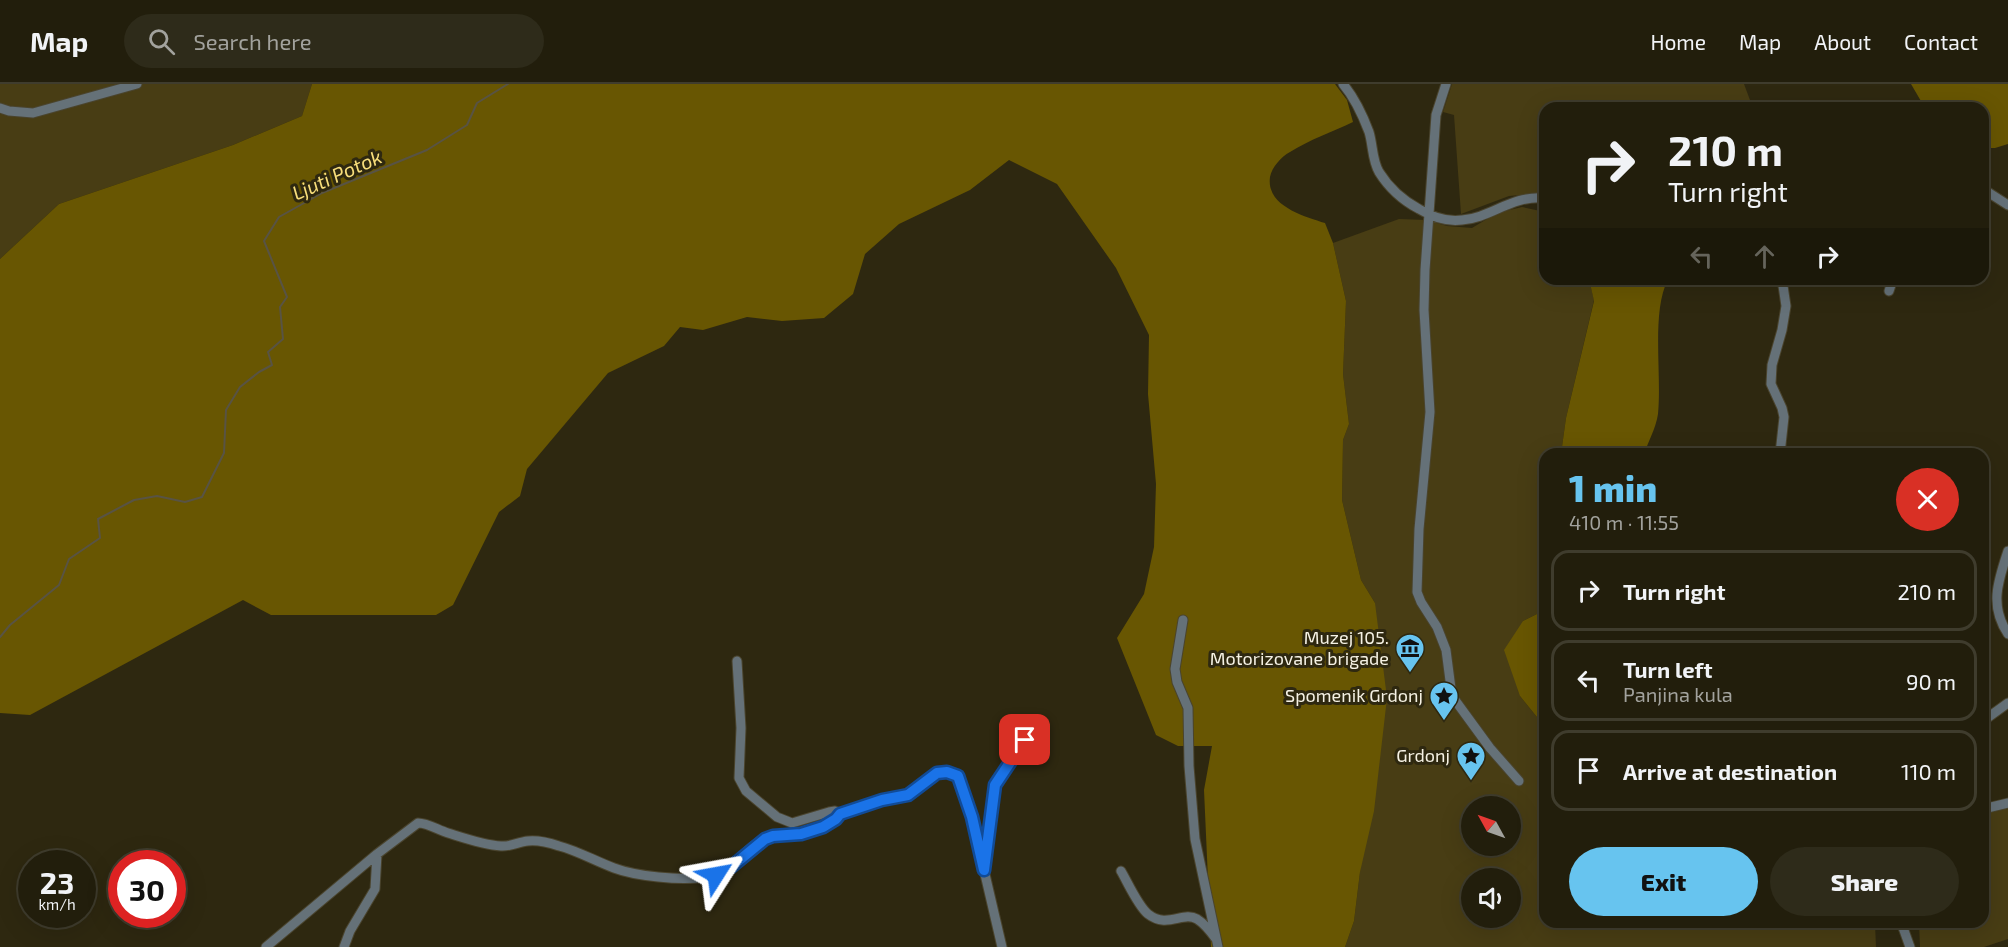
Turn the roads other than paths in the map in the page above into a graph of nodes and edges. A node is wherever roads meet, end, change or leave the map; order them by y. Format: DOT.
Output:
graph roads {
  1 [pos="137,84"];
  2 [pos="1343,84"];
  3 [pos="1446,84"];
  4 [pos="0,108"];
  5 [pos="1989,193"];
  6 [pos="1539,198"];
  7 [pos="2008,205"];
  8 [pos="1430,216"];
  9 [pos="1783,285"];
  10 [pos="1891,285"];
  11 [pos="1889,291"];
  12 [pos="1781,448"];
  13 [pos="2008,551"];
  14 [pos="1183,620"];
  15 [pos="2008,634"];
  16 [pos="737,661"];
  17 [pos="2008,703"];
  18 [pos="1989,717"];
  19 [pos="1025,740"];
  20 [pos="1519,781"];
  21 [pos="2008,803"];
  22 [pos="1989,807"];
  23 [pos="840,814"];
  24 [pos="377,854"];
  25 [pos="984,870"];
  26 [pos="1121,871"];
  27 [pos="1903,928"];
  28 [pos="1218,944"];
  29 [pos="266,947"];
  30 [pos="344,947"];
  31 [pos="1002,947"];
  32 [pos="1910,947"];
  1 -- 4 [label="street"];
  2 -- 8 [label="street"];
  3 -- 8 [label="street"];
  5 -- 7 [label="street"];
  6 -- 8 [label="street"];
  8 -- 20 [label="street"];
  9 -- 12 [label="street"];
  10 -- 11 [label="street"];
  13 -- 15 [label="street"];
  14 -- 28 [label="street"];
  16 -- 23 [label="street"];
  17 -- 18 [label="street"];
  19 -- 25 [label="street"];
  21 -- 22 [label="street"];
  23 -- 24 [label="street"];
  23 -- 25 [label="street"];
  24 -- 29 [label="street"];
  24 -- 30 [label="street"];
  25 -- 31 [label="street"];
  26 -- 28 [label="street"];
  27 -- 32 [label="street"];
}
